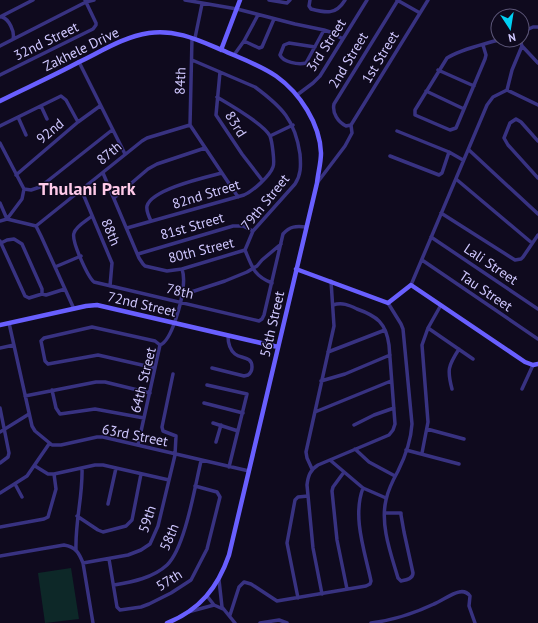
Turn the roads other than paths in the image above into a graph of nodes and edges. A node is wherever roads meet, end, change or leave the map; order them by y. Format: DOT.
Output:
graph roads {
  1 [pos="33,0"];
  2 [pos="94,0"];
  3 [pos="184,0"];
  4 [pos="240,0"];
  5 [pos="269,0"];
  6 [pos="290,0"];
  7 [pos="310,0"];
  8 [pos="345,0"];
  9 [pos="367,0"];
  10 [pos="397,0"];
  11 [pos="428,0"];
  12 [pos="85,1"];
  13 [pos="202,4"];
  14 [pos="237,9"];
  15 [pos="420,13"];
  16 [pos="258,15"];
  17 [pos="0,17"];
  18 [pos="274,19"];
  19 [pos="324,30"];
  20 [pos="194,38"];
  21 [pos="343,39"];
  22 [pos="13,40"];
  23 [pos="244,41"];
  24 [pos="490,43"];
  25 [pos="483,45"];
  26 [pos="0,46"];
  27 [pos="315,47"];
  28 [pos="521,48"];
  29 [pos="524,48"];
  30 [pos="221,50"];
  31 [pos="234,55"];
  32 [pos="192,60"];
  33 [pos="79,62"];
  34 [pos="538,63"];
  35 [pos="438,70"];
  36 [pos="220,72"];
  37 [pos="0,75"];
  38 [pos="474,86"];
  39 [pos="507,90"];
  40 [pos="426,91"];
  41 [pos="297,95"];
  42 [pos="217,97"];
  43 [pos="0,101"];
  44 [pos="538,105"];
  45 [pos="41,106"];
  46 [pos="100,106"];
  47 [pos="464,109"];
  48 [pos="18,118"];
  49 [pos="47,119"];
  50 [pos="78,122"];
  51 [pos="190,125"];
  52 [pos="293,125"];
  53 [pos="351,125"];
  54 [pos="0,126"];
  55 [pos="112,130"];
  56 [pos="396,131"];
  57 [pos="26,135"];
  58 [pos="270,136"];
  59 [pos="538,141"];
  60 [pos="0,143"];
  61 [pos="205,148"];
  62 [pos="468,150"];
  63 [pos="449,152"];
  64 [pos="124,154"];
  65 [pos="390,156"];
  66 [pos="464,160"];
  67 [pos="102,172"];
  68 [pos="222,173"];
  69 [pos="16,175"];
  70 [pos="538,178"];
  71 [pos="456,179"];
  72 [pos="262,180"];
  73 [pos="317,183"];
  74 [pos="24,189"];
  75 [pos="81,189"];
  76 [pos="238,197"];
  77 [pos="114,198"];
  78 [pos="0,203"];
  79 [pos="441,213"];
  80 [pos="538,214"];
  81 [pos="92,216"];
  82 [pos="7,219"];
  83 [pos="0,221"];
  84 [pos="151,221"];
  85 [pos="36,226"];
  86 [pos="306,226"];
  87 [pos="127,228"];
  88 [pos="253,231"];
  89 [pos="538,235"];
  90 [pos="431,237"];
  91 [pos="0,242"];
  92 [pos="532,243"];
  93 [pos="281,244"];
  94 [pos="245,250"];
  95 [pos="138,254"];
  96 [pos="80,256"];
  97 [pos="422,260"];
  98 [pos="55,267"];
  99 [pos="182,269"];
  100 [pos="253,269"];
  101 [pos="296,269"];
  102 [pos="331,281"];
  103 [pos="272,283"];
  104 [pos="411,285"];
  105 [pos="110,286"];
  106 [pos="65,289"];
  107 [pos="42,294"];
  108 [pos="182,295"];
  109 [pos="180,302"];
  110 [pos="388,303"];
  111 [pos="333,305"];
  112 [pos="441,305"];
  113 [pos="538,309"];
  114 [pos="74,310"];
  115 [pos="174,322"];
  116 [pos="9,323"];
  117 [pos="0,325"];
  118 [pos="428,328"];
  119 [pos="385,330"];
  120 [pos="228,336"];
  121 [pos="538,339"];
  122 [pos="14,345"];
  123 [pos="160,345"];
  124 [pos="278,347"];
  125 [pos="0,348"];
  126 [pos="459,349"];
  127 [pos="328,352"];
  128 [pos="390,355"];
  129 [pos="473,359"];
  130 [pos="536,364"];
  131 [pos="155,368"];
  132 [pos="212,368"];
  133 [pos="172,374"];
  134 [pos="322,381"];
  135 [pos="392,381"];
  136 [pos="207,385"];
  137 [pos="452,389"];
  138 [pos="522,389"];
  139 [pos="52,390"];
  140 [pos="150,393"];
  141 [pos="25,396"];
  142 [pos="204,403"];
  143 [pos="0,408"];
  144 [pos="394,408"];
  145 [pos="315,412"];
  146 [pos="243,413"];
  147 [pos="29,414"];
  148 [pos="144,418"];
  149 [pos="213,423"];
  150 [pos="221,425"];
  151 [pos="354,425"];
  152 [pos="4,429"];
  153 [pos="427,429"];
  154 [pos="238,431"];
  155 [pos="0,432"];
  156 [pos="464,439"];
  157 [pos="216,442"];
  158 [pos="49,444"];
  159 [pos="138,445"];
  160 [pos="356,449"];
  161 [pos="406,450"];
  162 [pos="422,454"];
  163 [pos="175,455"];
  164 [pos="330,460"];
  165 [pos="201,461"];
  166 [pos="0,463"];
  167 [pos="459,464"];
  168 [pos="35,466"];
  169 [pos="229,467"];
  170 [pos="82,468"];
  171 [pos="116,468"];
  172 [pos="312,470"];
  173 [pos="249,471"];
  174 [pos="344,472"];
  175 [pos="54,474"];
  176 [pos="141,474"];
  177 [pos="395,476"];
  178 [pos="169,480"];
  179 [pos="15,484"];
  180 [pos="195,486"];
  181 [pos="363,488"];
  182 [pos="0,493"];
  183 [pos="308,496"];
  184 [pos="22,497"];
  185 [pos="386,498"];
  186 [pos="108,504"];
  187 [pos="385,513"];
  188 [pos="77,516"];
  189 [pos="0,527"];
  190 [pos="76,550"];
  191 [pos="0,556"];
  192 [pos="109,559"];
  193 [pos="83,564"];
  194 [pos="219,580"];
  195 [pos="114,584"];
  196 [pos="347,589"];
  197 [pos="322,594"];
  198 [pos="207,596"];
  199 [pos="298,598"];
  200 [pos="214,605"];
  201 [pos="223,609"];
  202 [pos="187,612"];
  203 [pos="230,615"];
  204 [pos="233,622"];
  205 [pos="93,623"];
  206 [pos="167,623"];
  207 [pos="260,623"];
  208 [pos="287,623"];
  209 [pos="371,623"];
  210 [pos="475,623"];
  1 -- 17 [label="street"];
  2 -- 12 [label="street"];
  3 -- 13 [label="street"];
  4 -- 14 [label="street"];
  5 -- 6 [label="street"];
  7 -- 8 [label="street"];
  9 -- 21 [label="street, 3rd Street"];
  10 -- 15 [label="street"];
  10 -- 53 [label="street, 2nd Street"];
  11 -- 15 [label="street, 1st Street"];
  12 -- 22 [label="street"];
  12 -- 37 [label="street, 32nd Street"];
  13 -- 14 [label="street"];
  13 -- 20 [label="street, 84th"];
  14 -- 16 [label="street"];
  14 -- 30 [label="street"];
  15 -- 53 [label="street, 1st Street"];
  16 -- 18 [label="street"];
  16 -- 23 [label="street"];
  17 -- 22 [label="street"];
  18 -- 19 [label="street"];
  18 -- 23 [label="street"];
  19 -- 21 [label="street"];
  19 -- 27 [label="street"];
  20 -- 30 [label="street, Zakhele Drive"];
  20 -- 32 [label="street, 84th"];
  20 -- 33 [label="street, Zakhele Drive"];
  21 -- 41 [label="street, 3rd Street"];
  22 -- 26 [label="street"];
  23 -- 31 [label="street"];
  24 -- 25 [label="street"];
  25 -- 35 [label="street"];
  25 -- 38 [label="street"];
  27 -- 27 [label="street"];
  28 -- 39 [label="street"];
  29 -- 34 [label="street"];
  30 -- 31 [label="street, 56th Street"];
  31 -- 41 [label="street, 56th Street"];
  32 -- 36 [label="street, 79th Street"];
  32 -- 51 [label="street, 84th"];
  33 -- 43 [label="street, Zakhele Drive"];
  33 -- 46 [label="street"];
  35 -- 38 [label="street"];
  35 -- 40 [label="street"];
  36 -- 42 [label="street, 83rd"];
  36 -- 52 [label="street, 79th Street"];
  38 -- 47 [label="street"];
  39 -- 44 [label="street"];
  39 -- 62 [label="street"];
  40 -- 47 [label="street"];
  40 -- 47 [label="street"];
  41 -- 73 [label="street, 56th Street"];
  42 -- 58 [label="street"];
  42 -- 72 [label="street, 83rd"];
  45 -- 48 [label="street"];
  45 -- 49 [label="street"];
  45 -- 50 [label="street"];
  46 -- 50 [label="street, 92nd"];
  46 -- 55 [label="street"];
  48 -- 54 [label="street"];
  48 -- 57 [label="street"];
  50 -- 69 [label="street, 92nd"];
  51 -- 61 [label="street"];
  51 -- 64 [label="street, 87th"];
  52 -- 58 [label="street"];
  52 -- 88 [label="street, 79th Street"];
  53 -- 73 [label="street, 1st Street"];
  55 -- 64 [label="street"];
  55 -- 74 [label="street"];
  56 -- 63 [label="street"];
  58 -- 72 [label="street, 82nd Street"];
  59 -- 70 [label="street"];
  60 -- 69 [label="street"];
  61 -- 68 [label="street"];
  61 -- 77 [label="street"];
  62 -- 66 [label="street"];
  62 -- 80 [label="street"];
  63 -- 65 [label="street"];
  63 -- 66 [label="street"];
  64 -- 67 [label="street, 87th"];
  66 -- 71 [label="street"];
  67 -- 75 [label="street, 87th"];
  67 -- 77 [label="street, 80th Street"];
  68 -- 76 [label="street"];
  68 -- 84 [label="street"];
  69 -- 74 [label="street"];
  71 -- 79 [label="street"];
  71 -- 92 [label="street"];
  72 -- 76 [label="street, 82nd Street"];
  73 -- 86 [label="street, 56th Street"];
  74 -- 82 [label="street"];
  75 -- 81 [label="street, 88th"];
  75 -- 85 [label="street, 87th"];
  76 -- 84 [label="street, 82nd Street"];
  77 -- 87 [label="street, 80th Street"];
  78 -- 82 [label="street"];
  79 -- 90 [label="street"];
  79 -- 92 [label="street"];
  81 -- 96 [label="street, 78th"];
  81 -- 105 [label="street, 88th"];
  82 -- 83 [label="street"];
  82 -- 85 [label="street"];
  84 -- 87 [label="street, 82nd Street"];
  85 -- 98 [label="street"];
  86 -- 93 [label="street"];
  86 -- 101 [label="street, 56th Street"];
  87 -- 95 [label="street, 80th Street"];
  88 -- 94 [label="street, 79th Street"];
  88 -- 95 [label="street, 81st Street"];
  89 -- 92 [label="street"];
  90 -- 97 [label="street"];
  90 -- 113 [label="street, Lali Street"];
  91 -- 107 [label="street"];
  91 -- 107 [label="street"];
  93 -- 100 [label="street"];
  93 -- 103 [label="street, 78th"];
  94 -- 99 [label="street, 80th Street"];
  94 -- 100 [label="street, 79th Street"];
  95 -- 99 [label="street, 80th Street"];
  96 -- 98 [label="street"];
  96 -- 105 [label="street, 78th"];
  97 -- 104 [label="street"];
  97 -- 121 [label="street, Tau Street"];
  98 -- 106 [label="street"];
  99 -- 108 [label="street, 64th Street"];
  100 -- 103 [label="street, 79th Street"];
  100 -- 108 [label="street"];
  101 -- 102 [label="street"];
  101 -- 124 [label="street, 56th Street"];
  102 -- 110 [label="street"];
  102 -- 111 [label="street"];
  103 -- 109 [label="street, 78th"];
  104 -- 110 [label="street"];
  104 -- 112 [label="street"];
  105 -- 109 [label="street, 78th"];
  106 -- 107 [label="street"];
  106 -- 114 [label="street"];
  108 -- 109 [label="street, 64th Street"];
  109 -- 115 [label="street, 64th Street"];
  110 -- 161 [label="street"];
  111 -- 119 [label="street"];
  111 -- 127 [label="street"];
  112 -- 118 [label="street"];
  112 -- 130 [label="street"];
  114 -- 115 [label="street, 72nd Street"];
  114 -- 116 [label="street, 72nd Street"];
  115 -- 120 [label="street, 72nd Street"];
  115 -- 123 [label="street, 64th Street"];
  116 -- 117 [label="street, 72nd Street"];
  116 -- 122 [label="street"];
  118 -- 126 [label="street"];
  118 -- 153 [label="street"];
  119 -- 127 [label="street"];
  119 -- 128 [label="street"];
  120 -- 124 [label="street, 72nd Street"];
  120 -- 132 [label="street"];
  122 -- 125 [label="street"];
  122 -- 141 [label="street"];
  123 -- 131 [label="street, 64th Street"];
  123 -- 131 [label="street"];
  124 -- 173 [label="street, 56th Street"];
  126 -- 129 [label="street"];
  126 -- 137 [label="street"];
  127 -- 134 [label="street"];
  128 -- 134 [label="street"];
  128 -- 135 [label="street"];
  130 -- 138 [label="street"];
  131 -- 140 [label="street, 64th Street"];
  133 -- 163 [label="street, 59th"];
  134 -- 145 [label="street"];
  135 -- 144 [label="street"];
  135 -- 145 [label="street"];
  136 -- 146 [label="street"];
  139 -- 140 [label="street"];
  139 -- 141 [label="street"];
  139 -- 148 [label="street"];
  140 -- 148 [label="street, 64th Street"];
  141 -- 147 [label="street"];
  142 -- 146 [label="street"];
  143 -- 152 [label="street"];
  144 -- 151 [label="street"];
  144 -- 160 [label="street"];
  145 -- 172 [label="street"];
  146 -- 154 [label="street"];
  147 -- 152 [label="street"];
  147 -- 158 [label="street"];
  148 -- 159 [label="street, 64th Street"];
  149 -- 150 [label="street"];
  150 -- 154 [label="street"];
  150 -- 157 [label="street"];
  152 -- 155 [label="street"];
  152 -- 166 [label="street"];
  153 -- 156 [label="street"];
  153 -- 162 [label="street"];
  154 -- 169 [label="street"];
  158 -- 159 [label="street, 63rd Street"];
  158 -- 168 [label="street"];
  159 -- 163 [label="street, 63rd Street"];
  160 -- 164 [label="street"];
  160 -- 177 [label="street"];
  161 -- 162 [label="street"];
  161 -- 177 [label="street"];
  162 -- 167 [label="street"];
  163 -- 165 [label="street, 63rd Street"];
  163 -- 178 [label="street, 59th"];
  164 -- 172 [label="street"];
  164 -- 174 [label="street"];
  165 -- 169 [label="street, 63rd Street"];
  165 -- 180 [label="street, 58th"];
  168 -- 175 [label="street"];
  168 -- 179 [label="street"];
  169 -- 173 [label="street, 63rd Street"];
  170 -- 171 [label="street"];
  170 -- 175 [label="street"];
  170 -- 188 [label="street"];
  171 -- 176 [label="street"];
  171 -- 186 [label="street"];
  172 -- 183 [label="street"];
  173 -- 194 [label="street, 56th Street"];
  174 -- 181 [label="street"];
  174 -- 196 [label="street"];
  175 -- 189 [label="street"];
  176 -- 178 [label="street"];
  176 -- 188 [label="street"];
  177 -- 185 [label="street"];
  178 -- 192 [label="street, 59th"];
  179 -- 182 [label="street"];
  179 -- 184 [label="street"];
  180 -- 195 [label="street, 58th"];
  180 -- 195 [label="street, 57th"];
  181 -- 185 [label="street"];
  181 -- 196 [label="street"];
  183 -- 197 [label="street"];
  183 -- 199 [label="street"];
  185 -- 187 [label="street"];
  187 -- 187 [label="street"];
  188 -- 190 [label="street"];
  190 -- 191 [label="street"];
  190 -- 193 [label="street"];
  192 -- 193 [label="street, 59th"];
  192 -- 195 [label="street, 57th"];
  193 -- 205 [label="street"];
  194 -- 198 [label="street, 56th Street"];
  194 -- 201 [label="street"];
  196 -- 197 [label="street"];
  197 -- 199 [label="street"];
  198 -- 200 [label="street"];
  198 -- 202 [label="street, 56th Street"];
  199 -- 203 [label="street"];
  200 -- 201 [label="street"];
  200 -- 202 [label="street"];
  201 -- 203 [label="street"];
  202 -- 206 [label="street, 56th Street"];
  203 -- 204 [label="street"];
  207 -- 208 [label="street"];
  209 -- 210 [label="street"];
}
